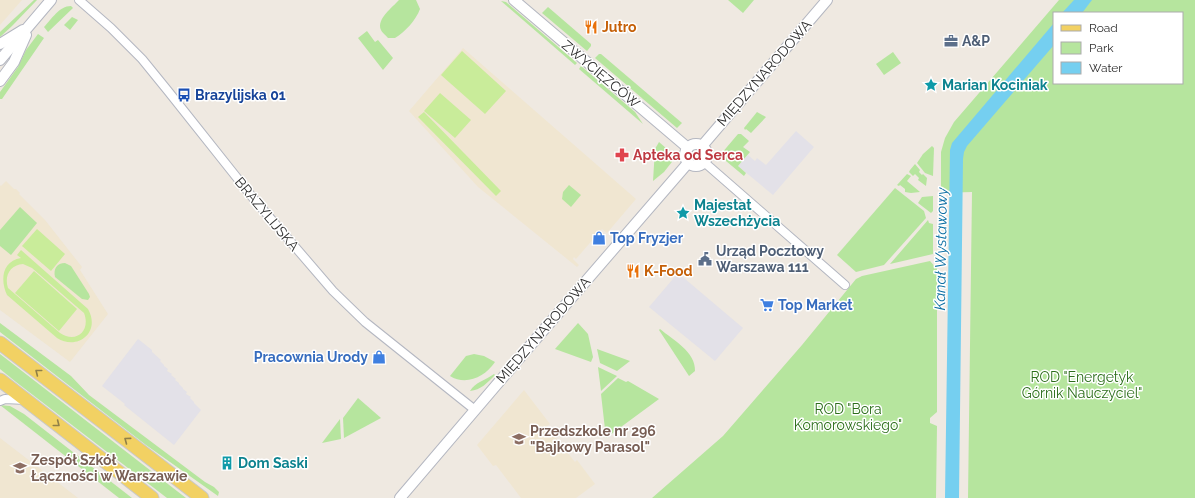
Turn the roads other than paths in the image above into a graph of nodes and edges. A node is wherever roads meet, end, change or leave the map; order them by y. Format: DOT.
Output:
graph roads {
  1 [pos="51,0"];
  2 [pos="79,0"];
  3 [pos="514,0"];
  4 [pos="827,0"];
  5 [pos="31,24"];
  6 [pos="0,44"];
  7 [pos="0,60"];
  8 [pos="0,81"];
  9 [pos="702,146"];
  10 [pos="688,148"];
  11 [pos="688,162"];
  12 [pos="704,162"];
  13 [pos="845,285"];
  14 [pos="0,343"];
  15 [pos="0,380"];
  16 [pos="0,400"];
  17 [pos="26,400"];
  18 [pos="475,410"];
  19 [pos="152,498"];
  20 [pos="202,498"];
  21 [pos="400,498"];
  1 -- 5 [label="street"];
  2 -- 18 [label="street, BRAZYLIJSKA"];
  3 -- 10 [label="street, ZWYCIĘZCÓW"];
  4 -- 9 [label="street, MIĘDZYNARODOWA"];
  5 -- 6 [label="street"];
  5 -- 7 [label="street"];
  5 -- 8 [label="street"];
  9 -- 10 [label="street"];
  9 -- 12 [label="street"];
  10 -- 11 [label="street"];
  11 -- 12 [label="street"];
  11 -- 18 [label="street, MIĘDZYNARODOWA"];
  12 -- 13 [label="street"];
  20 -- 14 [label="main road, one-way"];
  15 -- 17 [label="main road"];
  16 -- 17 [label="street"];
  17 -- 19 [label="main road, one-way"];
  18 -- 21 [label="street, MIĘDZYNARODOWA"];
}
